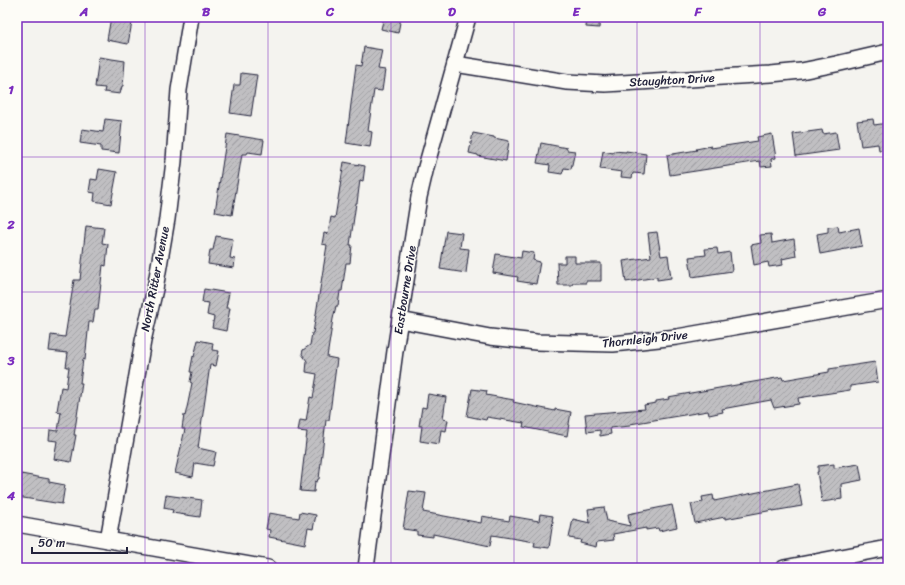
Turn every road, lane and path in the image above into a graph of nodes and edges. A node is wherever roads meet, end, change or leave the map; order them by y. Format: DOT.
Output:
graph roads {
  1 [pos="190,17"];
  2 [pos="468,17"];
  3 [pos="888,52"];
  4 [pos="455,64"];
  5 [pos="888,300"];
  6 [pos="400,320"];
  7 [pos="17,524"];
  8 [pos="108,540"];
  9 [pos="888,548"];
  10 [pos="268,568"];
  11 [pos="366,568"];
  12 [pos="784,568"];
  1 -- 8 [label="street, North Ritter Avenue"];
  2 -- 4 [label="street, Eastbourne Drive"];
  3 -- 4 [label="street, Staughton Drive"];
  4 -- 6 [label="street, Eastbourne Drive"];
  5 -- 6 [label="street, Thornleigh Drive"];
  6 -- 11 [label="street, Eastbourne Drive"];
  7 -- 8 [label="street"];
  8 -- 10 [label="street"];
  9 -- 12 [label="street"];
}
